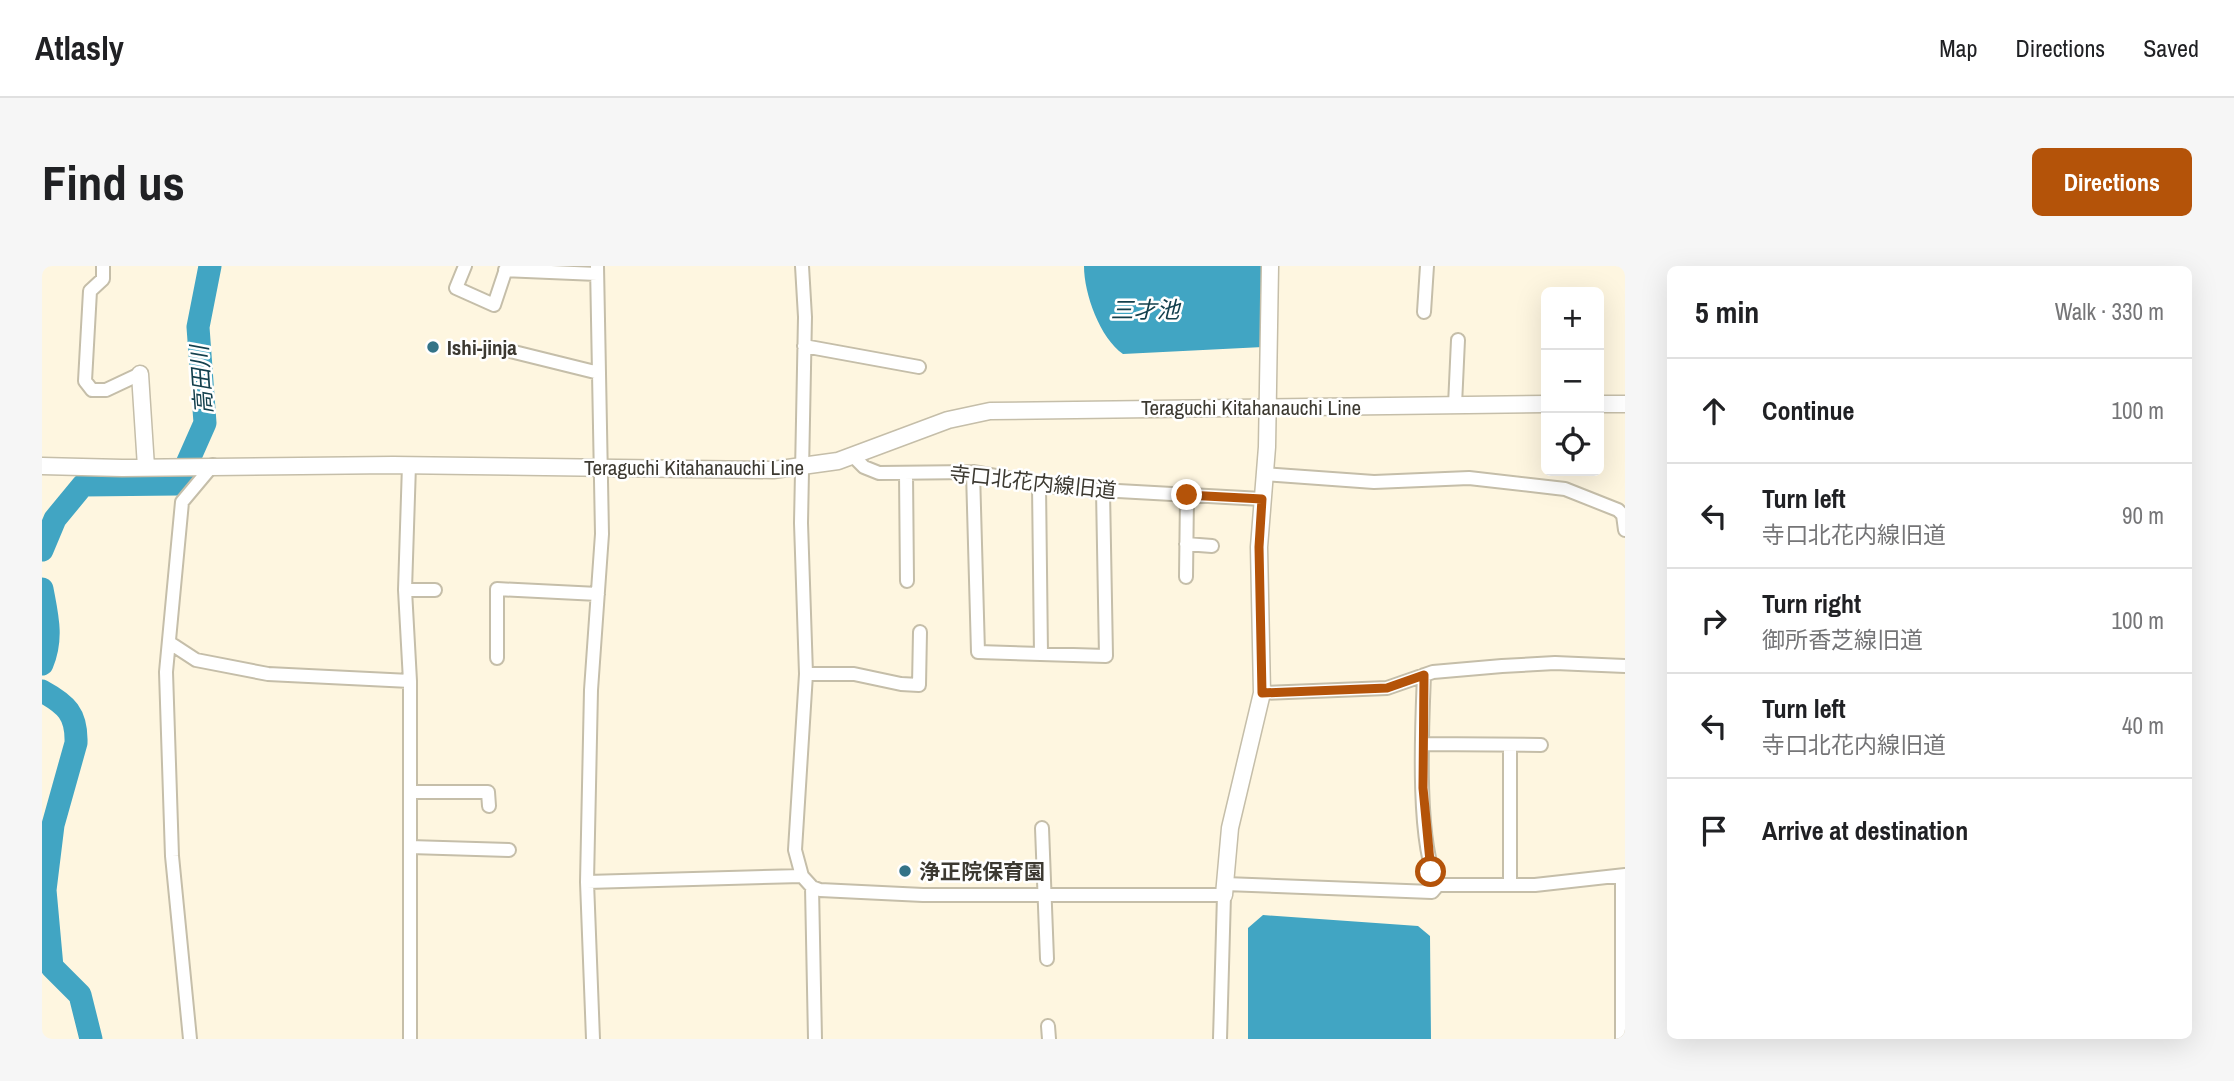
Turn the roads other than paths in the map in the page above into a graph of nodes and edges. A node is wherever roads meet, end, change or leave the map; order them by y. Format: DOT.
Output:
graph roads {
  1 [pos="103,266"];
  2 [pos="465,266"];
  3 [pos="802,266"];
  4 [pos="1270,266"];
  5 [pos="1427,266"];
  6 [pos="506,268"];
  7 [pos="597,270"];
  8 [pos="1424,312"];
  9 [pos="1458,340"];
  10 [pos="804,346"];
  11 [pos="510,351"];
  12 [pos="919,368"];
  13 [pos="599,373"];
  14 [pos="140,374"];
  15 [pos="1541,404"];
  16 [pos="1604,404"];
  17 [pos="1625,404"];
  18 [pos="1455,405"];
  19 [pos="1267,407"];
  20 [pos="853,456"];
  21 [pos="213,465"];
  22 [pos="409,465"];
  23 [pos="42,466"];
  24 [pos="146,467"];
  25 [pos="601,468"];
  26 [pos="802,468"];
  27 [pos="973,472"];
  28 [pos="906,473"];
  29 [pos="1264,474"];
  30 [pos="1039,485"];
  31 [pos="1103,491"];
  32 [pos="1187,495"];
  33 [pos="1262,499"];
  34 [pos="1625,530"];
  35 [pos="1186,544"];
  36 [pos="1212,546"];
  37 [pos="1186,577"];
  38 [pos="907,580"];
  39 [pos="405,590"];
  40 [pos="435,590"];
  41 [pos="598,594"];
  42 [pos="920,632"];
  43 [pos="170,643"];
  44 [pos="1041,654"];
  45 [pos="498,658"];
  46 [pos="1625,666"];
  47 [pos="806,674"];
  48 [pos="1424,675"];
  49 [pos="410,681"];
  50 [pos="1262,693"];
  51 [pos="1422,744"];
  52 [pos="1510,745"];
  53 [pos="1541,745"];
  54 [pos="410,792"];
  55 [pos="489,806"];
  56 [pos="1042,828"];
  57 [pos="410,847"];
  58 [pos="509,850"];
  59 [pos="802,876"];
  60 [pos="1624,876"];
  61 [pos="587,882"];
  62 [pos="1438,885"];
  63 [pos="1510,885"];
  64 [pos="812,887"];
  65 [pos="1224,889"];
  66 [pos="1044,895"];
  67 [pos="1047,959"];
  68 [pos="191,1039"];
  69 [pos="411,1039"];
  70 [pos="593,1039"];
  71 [pos="815,1039"];
  72 [pos="1220,1039"];
  73 [pos="1622,1039"];
  1 -- 14 [label="street"];
  2 -- 6 [label="street"];
  3 -- 10 [label="street"];
  4 -- 19 [label="main road"];
  5 -- 8 [label="street"];
  6 -- 7 [label="street"];
  7 -- 13 [label="street"];
  9 -- 18 [label="street"];
  10 -- 12 [label="street"];
  10 -- 26 [label="street"];
  11 -- 13 [label="street"];
  13 -- 25 [label="street"];
  14 -- 24 [label="main road"];
  15 -- 18 [label="main road, Teraguchi Kitahanauchi Line"];
  16 -- 17 [label="main road"];
  18 -- 19 [label="main road, Teraguchi Kitahanauchi Line"];
  19 -- 20 [label="main road, Teraguchi Kitahanauchi Line"];
  19 -- 29 [label="main road"];
  20 -- 26 [label="main road, Teraguchi Kitahanauchi Line"];
  20 -- 28 [label="street, 寺口北花内線旧道"];
  21 -- 22 [label="main road, Teraguchi Kitahanauchi Line"];
  21 -- 24 [label="main road, Teraguchi Kitahanauchi Line"];
  21 -- 43 [label="street"];
  22 -- 25 [label="main road, Teraguchi Kitahanauchi Line"];
  22 -- 39 [label="street"];
  23 -- 24 [label="main road, Teraguchi Kitahanauchi Line"];
  25 -- 26 [label="main road, Teraguchi Kitahanauchi Line"];
  25 -- 41 [label="street"];
  26 -- 47 [label="street"];
  27 -- 28 [label="street, 寺口北花内線旧道"];
  27 -- 30 [label="street, 寺口北花内線旧道"];
  27 -- 44 [label="street"];
  28 -- 38 [label="street"];
  29 -- 33 [label="main road"];
  29 -- 34 [label="street"];
  30 -- 31 [label="street, 寺口北花内線旧道"];
  30 -- 44 [label="street"];
  31 -- 32 [label="street, 寺口北花内線旧道"];
  31 -- 44 [label="street"];
  32 -- 33 [label="street, 寺口北花内線旧道"];
  32 -- 35 [label="street"];
  33 -- 50 [label="main road"];
  35 -- 36 [label="street"];
  35 -- 37 [label="street"];
  39 -- 40 [label="street"];
  39 -- 49 [label="street"];
  41 -- 45 [label="street"];
  41 -- 61 [label="street"];
  42 -- 47 [label="street"];
  43 -- 49 [label="street"];
  43 -- 68 [label="street"];
  46 -- 48 [label="street"];
  47 -- 59 [label="street"];
  48 -- 50 [label="street"];
  48 -- 51 [label="street"];
  49 -- 54 [label="street"];
  50 -- 65 [label="main road"];
  51 -- 52 [label="street"];
  51 -- 62 [label="street"];
  52 -- 53 [label="street"];
  52 -- 63 [label="street"];
  54 -- 55 [label="street"];
  54 -- 57 [label="street"];
  56 -- 66 [label="street"];
  57 -- 58 [label="street"];
  57 -- 69 [label="street"];
  59 -- 61 [label="street"];
  59 -- 64 [label="street"];
  60 -- 63 [label="street"];
  60 -- 73 [label="street"];
  61 -- 70 [label="street"];
  62 -- 63 [label="street"];
  62 -- 65 [label="street"];
  64 -- 66 [label="street"];
  64 -- 71 [label="street"];
  65 -- 66 [label="street"];
  65 -- 72 [label="street"];
  66 -- 67 [label="street"];
}
